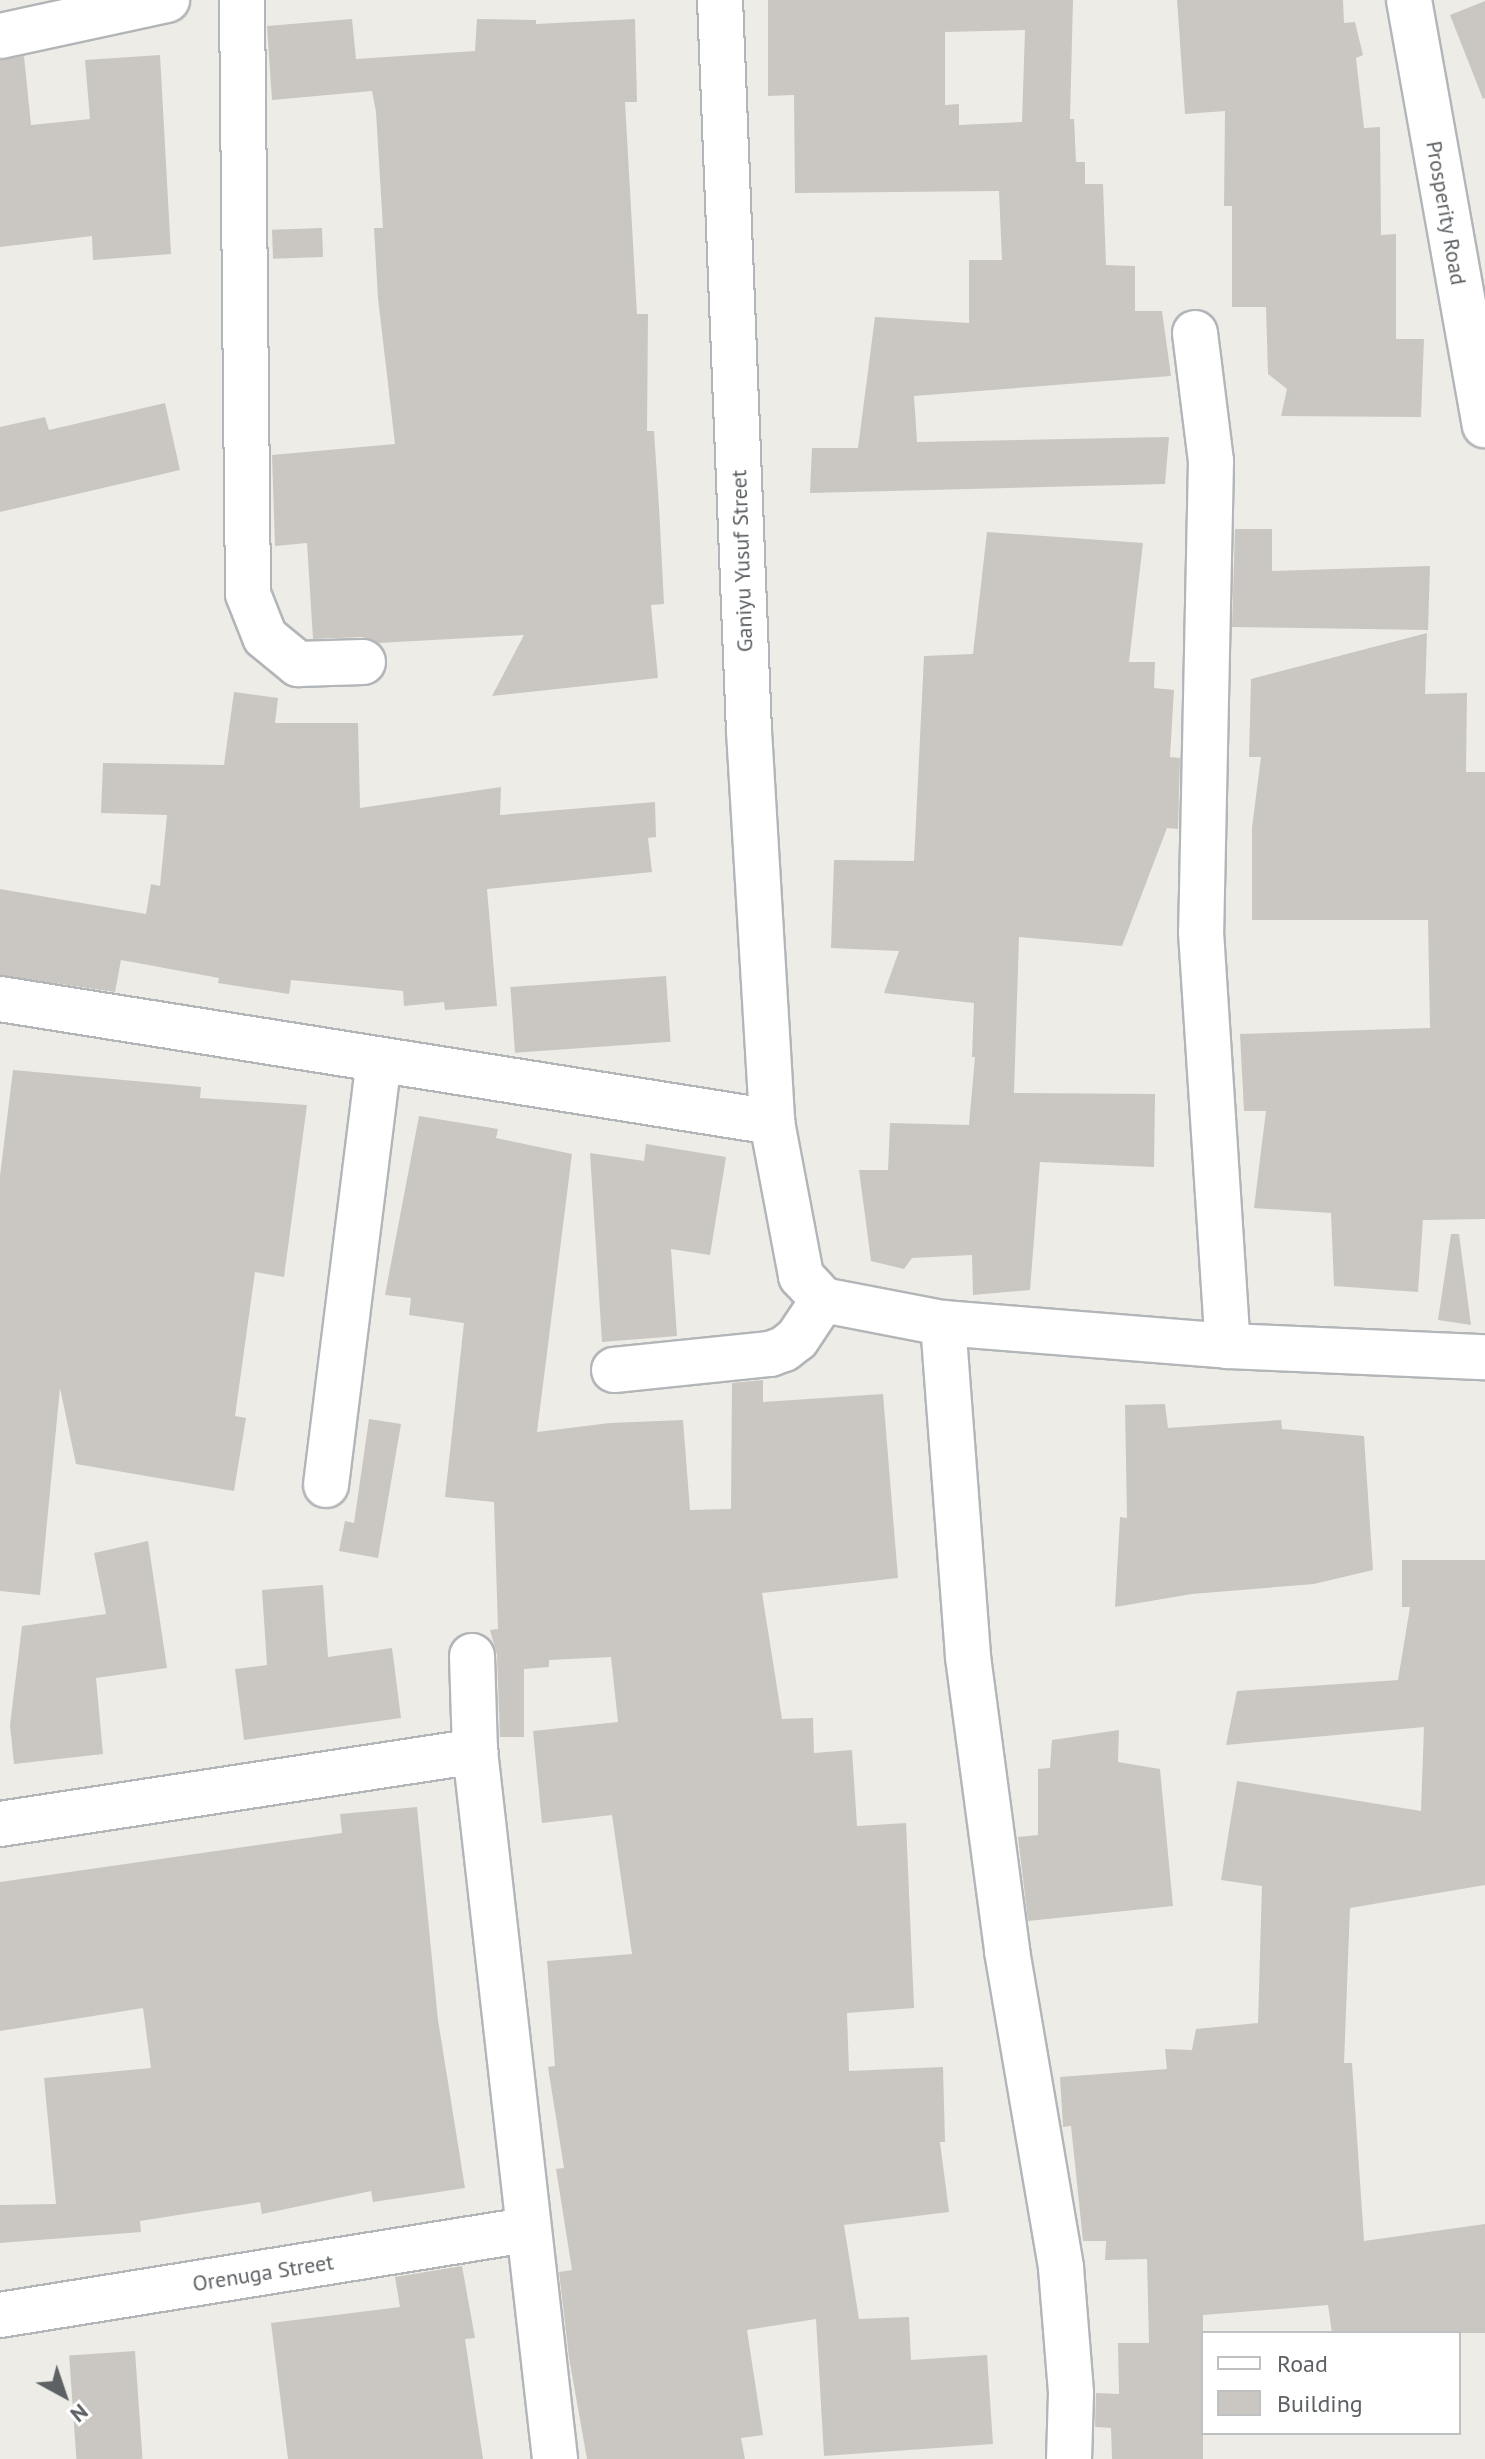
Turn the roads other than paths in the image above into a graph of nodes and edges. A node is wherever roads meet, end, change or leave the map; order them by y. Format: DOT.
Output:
graph roads {
  1 [pos="167,0"];
  2 [pos="242,0"];
  3 [pos="720,0"];
  4 [pos="1409,0"];
  5 [pos="0,36"];
  6 [pos="1195,333"];
  7 [pos="1485,425"];
  8 [pos="363,662"];
  9 [pos="0,999"];
  10 [pos="379,1060"];
  11 [pos="772,1122"];
  12 [pos="823,1300"];
  13 [pos="943,1323"];
  14 [pos="1228,1346"];
  15 [pos="1485,1357"];
  16 [pos="614,1370"];
  17 [pos="326,1485"];
  18 [pos="472,1656"];
  19 [pos="475,1751"];
  20 [pos="0,1824"];
  21 [pos="526,2230"];
  22 [pos="0,2315"];
  23 [pos="555,2459"];
  24 [pos="1069,2459"];
  1 -- 5 [label="street"];
  2 -- 8 [label="street"];
  3 -- 11 [label="street, Ganiyu Yusuf Street"];
  4 -- 7 [label="street, Prosperity Road"];
  6 -- 14 [label="street"];
  9 -- 10 [label="street"];
  10 -- 11 [label="street"];
  10 -- 17 [label="street"];
  11 -- 12 [label="street, Ganiyu Yusuf Street"];
  12 -- 13 [label="street"];
  12 -- 16 [label="street"];
  13 -- 14 [label="street"];
  13 -- 24 [label="street"];
  14 -- 15 [label="street"];
  18 -- 19 [label="street"];
  19 -- 20 [label="street"];
  19 -- 21 [label="street"];
  21 -- 22 [label="street, Orenuga Street"];
  21 -- 23 [label="street"];
}
